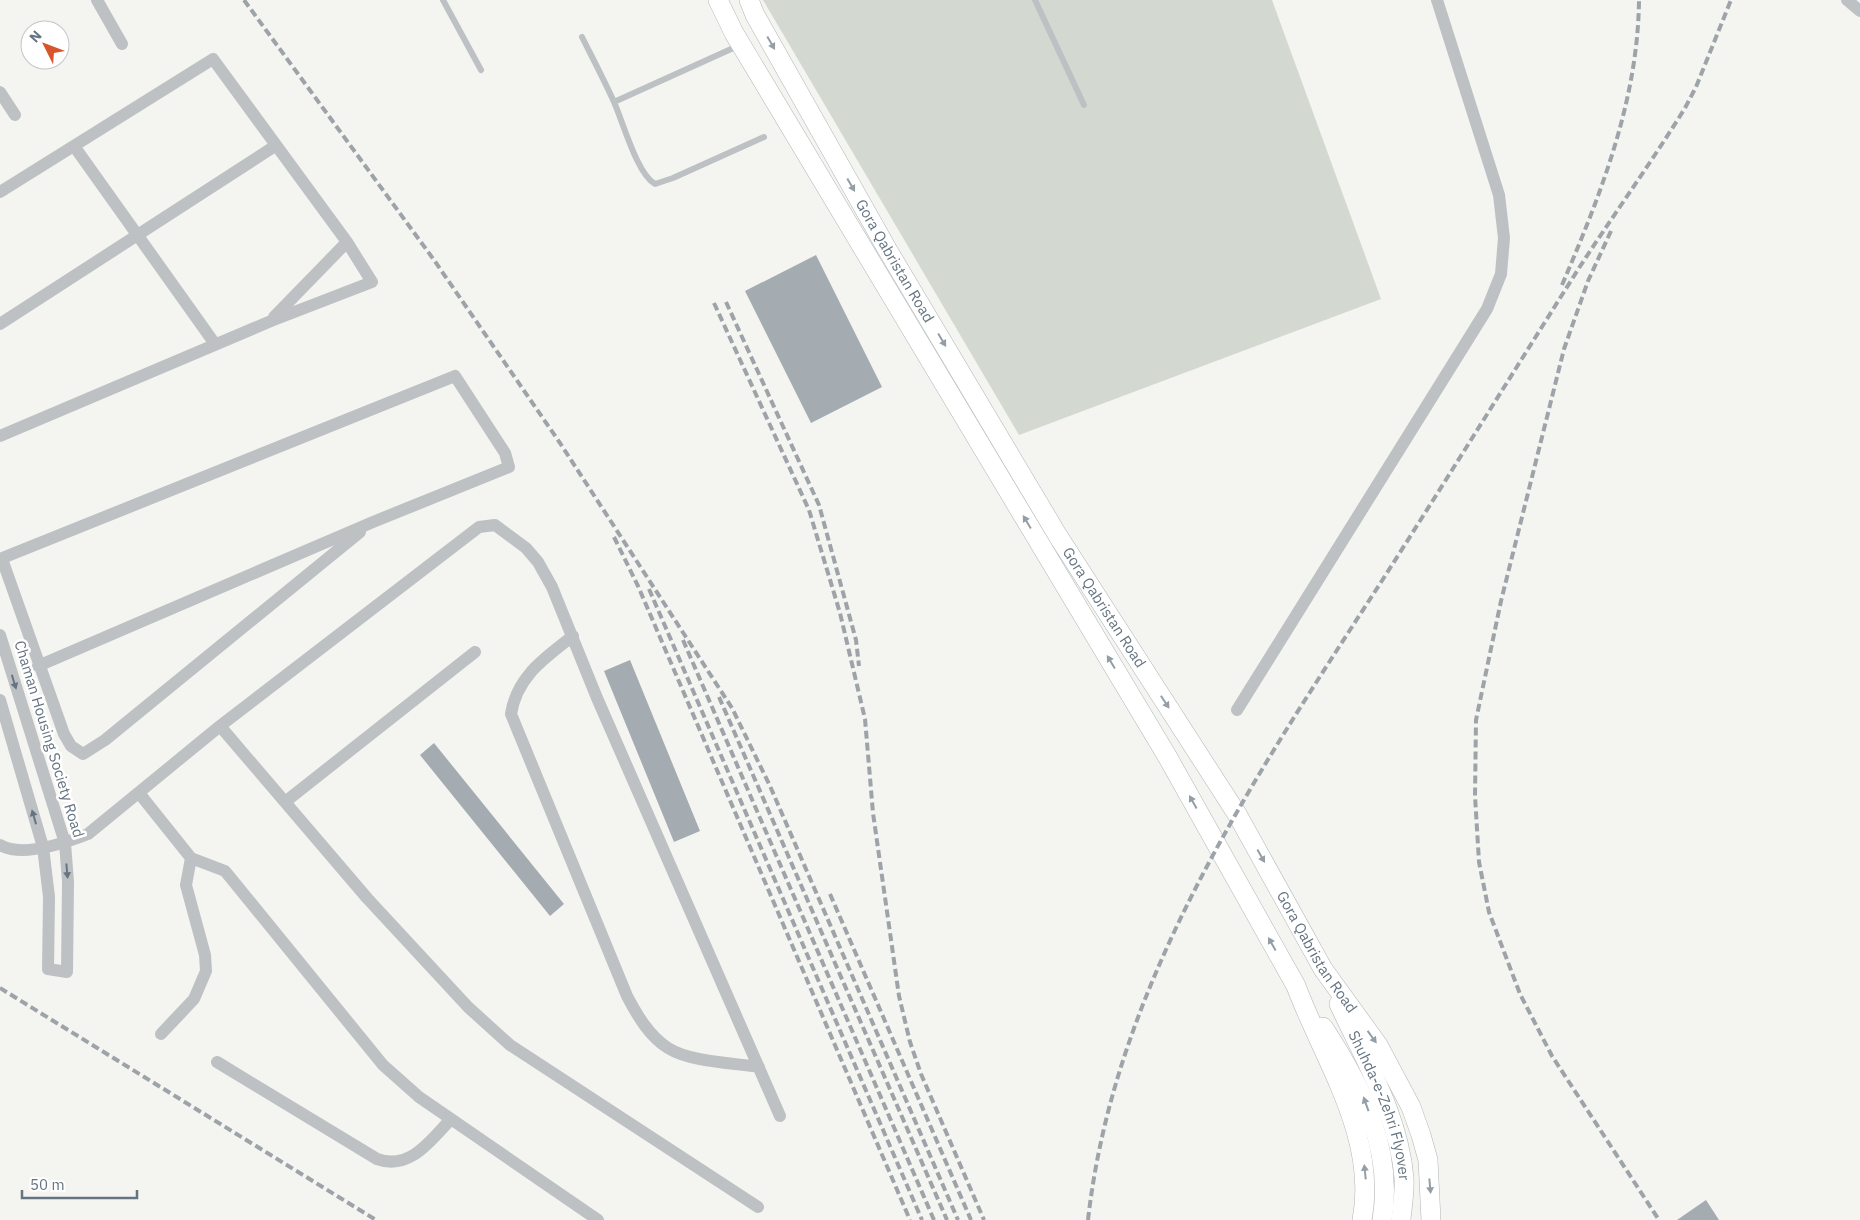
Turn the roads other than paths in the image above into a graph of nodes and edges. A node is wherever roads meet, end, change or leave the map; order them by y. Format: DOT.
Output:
graph roads {
  1 [pos="97,0"];
  2 [pos="718,0"];
  3 [pos="749,0"];
  4 [pos="1034,0"];
  5 [pos="1437,0"];
  6 [pos="1847,0"];
  7 [pos="446,1"];
  8 [pos="1860,11"];
  9 [pos="582,37"];
  10 [pos="122,44"];
  11 [pos="741,44"];
  12 [pos="481,70"];
  13 [pos="0,92"];
  14 [pos="614,102"];
  15 [pos="1084,105"];
  16 [pos="15,115"];
  17 [pos="764,137"];
  18 [pos="74,146"];
  19 [pos="275,146"];
  20 [pos="0,192"];
  21 [pos="136,236"];
  22 [pos="347,242"];
  23 [pos="271,321"];
  24 [pos="0,324"];
  25 [pos="215,344"];
  26 [pos="0,436"];
  27 [pos="373,522"];
  28 [pos="1,559"];
  29 [pos="0,635"];
  30 [pos="573,636"];
  31 [pos="475,652"];
  32 [pos="38,666"];
  33 [pos="0,700"];
  34 [pos="1237,710"];
  35 [pos="220,726"];
  36 [pos="138,793"];
  37 [pos="285,802"];
  38 [pos="65,843"];
  39 [pos="0,845"];
  40 [pos="43,847"];
  41 [pos="191,858"];
  42 [pos="1323,969"];
  43 [pos="1296,986"];
  44 [pos="161,1034"];
  45 [pos="1352,1054"];
  46 [pos="217,1062"];
  47 [pos="759,1067"];
  48 [pos="780,1116"];
  49 [pos="451,1119"];
  50 [pos="758,1207"];
  51 [pos="598,1220"];
  52 [pos="1362,1220"];
  53 [pos="1382,1220"];
  54 [pos="1401,1220"];
  55 [pos="1431,1220"];
  1 -- 10 [label="street"];
  2 -- 11 [label="main road, Gora Qabristan Road"];
  3 -- 42 [label="main road, Gora Qabristan Road, one-way"];
  4 -- 15 [label="lane"];
  5 -- 34 [label="street"];
  6 -- 8 [label="street"];
  7 -- 12 [label="lane"];
  9 -- 14 [label="lane"];
  11 -- 14 [label="lane"];
  43 -- 11 [label="main road, Gora Qabristan Road, one-way"];
  13 -- 16 [label="street"];
  14 -- 17 [label="lane"];
  18 -- 19 [label="street"];
  18 -- 20 [label="street"];
  18 -- 21 [label="street"];
  19 -- 21 [label="street"];
  19 -- 22 [label="street"];
  21 -- 24 [label="street"];
  21 -- 25 [label="street"];
  22 -- 23 [label="street"];
  22 -- 23 [label="street"];
  23 -- 25 [label="street"];
  25 -- 26 [label="street"];
  27 -- 28 [label="street"];
  27 -- 32 [label="street"];
  27 -- 32 [label="street"];
  28 -- 32 [label="street"];
  29 -- 38 [label="street, Chaman Housing Society Road, one-way"];
  30 -- 35 [label="street"];
  30 -- 47 [label="street"];
  30 -- 47 [label="street"];
  31 -- 37 [label="street"];
  40 -- 33 [label="street, one-way"];
  35 -- 36 [label="street"];
  35 -- 37 [label="street"];
  36 -- 38 [label="street"];
  36 -- 41 [label="street"];
  37 -- 50 [label="street"];
  38 -- 40 [label="street"];
  38 -- 40 [label="street, Chaman Housing Society Road, one-way"];
  39 -- 40 [label="street"];
  41 -- 44 [label="street"];
  41 -- 49 [label="street"];
  42 -- 45 [label="main road, Shuhda-e-Zehri Flyover"];
  42 -- 55 [label="main road, Gora Qabristan Road, one-way"];
  43 -- 45 [label="main road, Shuhda-e-Zehri Flyover"];
  52 -- 43 [label="main road, Gora Qabristan Road, one-way"];
  53 -- 45 [label="main road, Shuhda-e-Zehri Flyover, one-way"];
  45 -- 54 [label="main road, Shuhda-e-Zehri Flyover"];
  46 -- 49 [label="street"];
  47 -- 48 [label="street"];
  49 -- 51 [label="street"];
}
